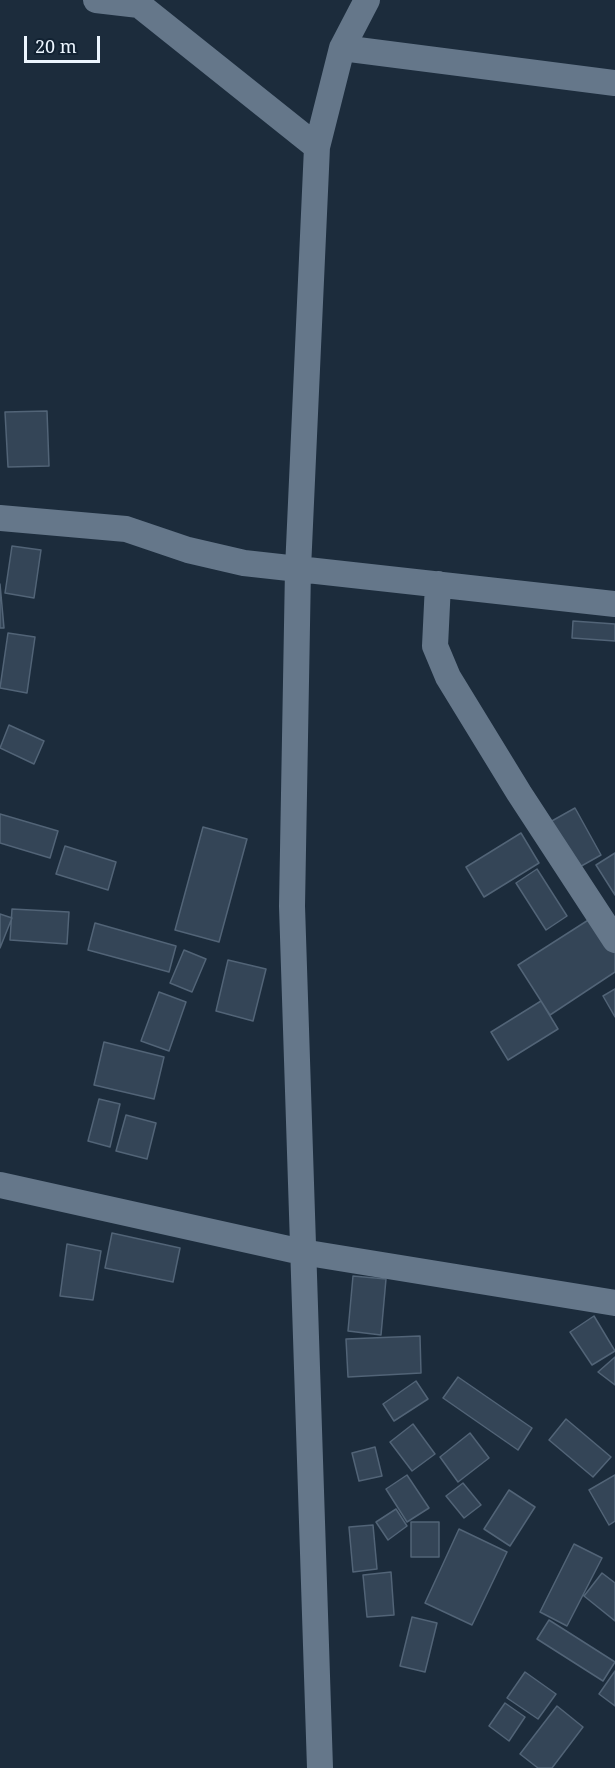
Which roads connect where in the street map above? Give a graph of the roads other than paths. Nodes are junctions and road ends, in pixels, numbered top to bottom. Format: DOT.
graph roads {
  1 [pos="96,0"];
  2 [pos="367,0"];
  3 [pos="136,3"];
  4 [pos="342,48"];
  5 [pos="615,83"];
  6 [pos="317,147"];
  7 [pos="0,518"];
  8 [pos="298,569"];
  9 [pos="438,584"];
  10 [pos="615,604"];
  11 [pos="615,940"];
  12 [pos="0,1185"];
  13 [pos="302,1252"];
  14 [pos="615,1303"];
  15 [pos="320,1768"];
  1 -- 3 [label="street"];
  2 -- 4 [label="street"];
  3 -- 6 [label="street"];
  4 -- 5 [label="street"];
  4 -- 6 [label="street"];
  6 -- 8 [label="street"];
  7 -- 8 [label="street"];
  8 -- 9 [label="street"];
  8 -- 13 [label="street"];
  9 -- 10 [label="street"];
  9 -- 11 [label="street"];
  12 -- 13 [label="street"];
  13 -- 14 [label="street"];
  13 -- 15 [label="street"];
}
